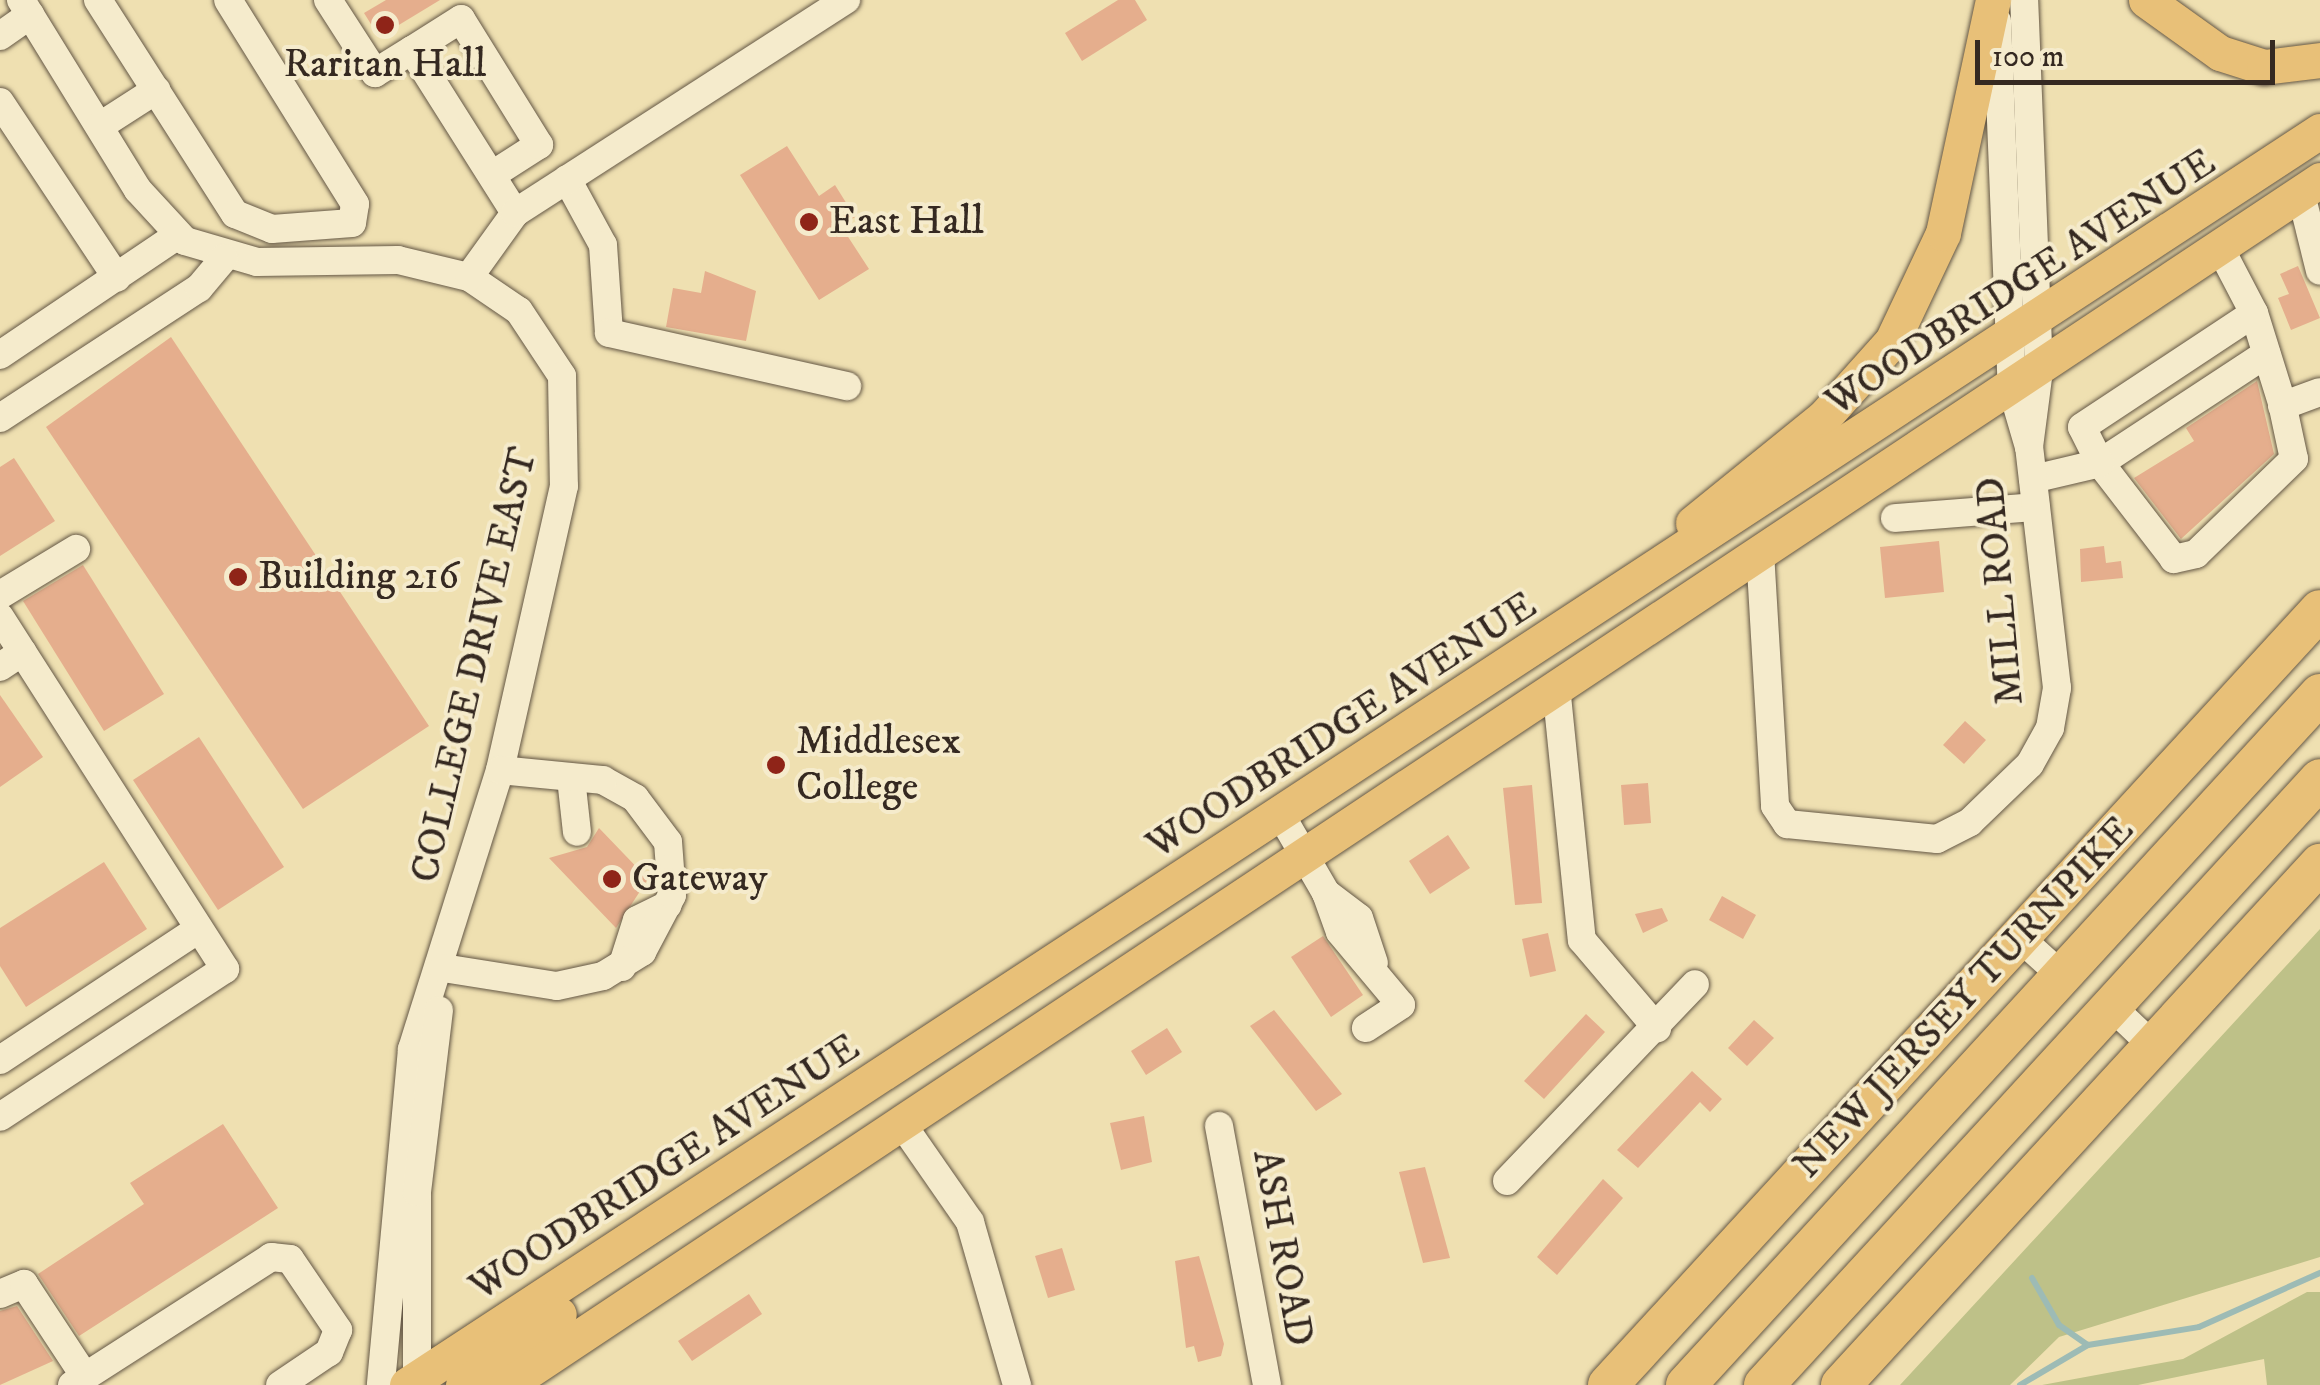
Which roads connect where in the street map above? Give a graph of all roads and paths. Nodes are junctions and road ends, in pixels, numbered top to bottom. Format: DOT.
graph roads {
  1 [pos="98,0"];
  2 [pos="228,0"];
  3 [pos="328,0"];
  4 [pos="846,0"];
  5 [pos="1994,0"];
  6 [pos="2024,0"];
  7 [pos="2146,0"];
  8 [pos="26,8"];
  9 [pos="0,36"];
  10 [pos="412,50"];
  11 [pos="2320,60"];
  12 [pos="156,90"];
  13 [pos="0,102"];
  14 [pos="100,126"];
  15 [pos="2320,131"];
  16 [pos="492,176"];
  17 [pos="568,179"];
  18 [pos="2311,187"];
  19 [pos="515,212"];
  20 [pos="178,235"];
  21 [pos="2222,250"];
  22 [pos="224,258"];
  23 [pos="2320,271"];
  24 [pos="469,277"];
  25 [pos="117,278"];
  26 [pos="2254,313"];
  27 [pos="2022,331"];
  28 [pos="2266,354"];
  29 [pos="0,356"];
  30 [pos="2025,379"];
  31 [pos="847,386"];
  32 [pos="2320,392"];
  33 [pos="2282,406"];
  34 [pos="0,418"];
  35 [pos="2100,462"];
  36 [pos="2034,493"];
  37 [pos="1894,518"];
  38 [pos="76,548"];
  39 [pos="1760,552"];
  40 [pos="0,595"];
  41 [pos="2320,610"];
  42 [pos="0,617"];
  43 [pos="1545,642"];
  44 [pos="11,659"];
  45 [pos="1556,686"];
  46 [pos="2320,694"];
  47 [pos="500,770"];
  48 [pos="571,778"];
  49 [pos="2320,779"];
  50 [pos="1282,817"];
  51 [pos="577,832"];
  52 [pos="1311,858"];
  53 [pos="2320,864"];
  54 [pos="199,929"];
  55 [pos="2019,937"];
  56 [pos="444,968"];
  57 [pos="2062,976"];
  58 [pos="1695,984"];
  59 [pos="2111,1006"];
  60 [pos="1366,1028"];
  61 [pos="1656,1028"];
  62 [pos="2153,1046"];
  63 [pos="0,1060"];
  64 [pos="0,1117"];
  65 [pos="902,1124"];
  66 [pos="1219,1126"];
  67 [pos="1508,1181"];
  68 [pos="707,1194"];
  69 [pos="0,1294"];
  70 [pos="78,1381"];
  71 [pos="413,1383"];
  72 [pos="280,1385"];
  73 [pos="381,1385"];
  74 [pos="464,1385"];
  75 [pos="507,1385"];
  76 [pos="1017,1385"];
  77 [pos="1267,1385"];
  78 [pos="1608,1385"];
  79 [pos="1686,1385"];
  80 [pos="1764,1385"];
  81 [pos="1841,1385"];
  1 -- 12 [label="street"];
  2 -- 12 [label="street"];
  3 -- 10 [label="street"];
  4 -- 17 [label="street"];
  5 -- 27 [label="street, MILL ROAD"];
  5 -- 43 [label="main road"];
  6 -- 27 [label="street, MILL ROAD"];
  7 -- 11 [label="main road"];
  8 -- 9 [label="street"];
  8 -- 14 [label="street, COLLEGE DRIVE EAST"];
  10 -- 16 [label="street"];
  10 -- 16 [label="street"];
  12 -- 14 [label="street"];
  13 -- 25 [label="street"];
  14 -- 20 [label="street, COLLEGE DRIVE EAST"];
  15 -- 27 [label="main road, WOODBRIDGE AVENUE"];
  16 -- 19 [label="street"];
  17 -- 19 [label="street"];
  17 -- 31 [label="street"];
  18 -- 21 [label="main road, WOODBRIDGE AVENUE"];
  18 -- 23 [label="street"];
  19 -- 24 [label="street"];
  20 -- 22 [label="street, COLLEGE DRIVE EAST"];
  20 -- 25 [label="street"];
  21 -- 26 [label="street"];
  21 -- 30 [label="main road, WOODBRIDGE AVENUE"];
  22 -- 24 [label="street, COLLEGE DRIVE EAST"];
  22 -- 34 [label="street"];
  24 -- 47 [label="street, COLLEGE DRIVE EAST"];
  25 -- 29 [label="street"];
  26 -- 28 [label="street"];
  26 -- 35 [label="street"];
  27 -- 30 [label="street, MILL ROAD"];
  27 -- 43 [label="main road, WOODBRIDGE AVENUE"];
  28 -- 33 [label="street"];
  28 -- 35 [label="street"];
  30 -- 36 [label="street, MILL ROAD"];
  30 -- 39 [label="main road, WOODBRIDGE AVENUE"];
  32 -- 33 [label="street"];
  33 -- 35 [label="street"];
  35 -- 36 [label="street"];
  36 -- 37 [label="street"];
  36 -- 39 [label="street, MILL ROAD"];
  38 -- 40 [label="street"];
  39 -- 45 [label="main road, WOODBRIDGE AVENUE"];
  41 -- 55 [label="highway, NEW JERSEY TURNPIKE"];
  42 -- 44 [label="street"];
  43 -- 50 [label="main road, WOODBRIDGE AVENUE"];
  44 -- 54 [label="street"];
  45 -- 52 [label="main road, WOODBRIDGE AVENUE"];
  45 -- 61 [label="street"];
  46 -- 57 [label="highway, NEW JERSEY TURNPIKE"];
  47 -- 48 [label="street"];
  47 -- 56 [label="street, COLLEGE DRIVE EAST"];
  48 -- 51 [label="street"];
  48 -- 56 [label="street"];
  49 -- 59 [label="highway"];
  50 -- 52 [label="street"];
  50 -- 68 [label="main road, WOODBRIDGE AVENUE"];
  52 -- 60 [label="street"];
  52 -- 65 [label="main road, WOODBRIDGE AVENUE"];
  53 -- 62 [label="highway"];
  54 -- 63 [label="street"];
  54 -- 64 [label="street"];
  55 -- 57 [label="street"];
  55 -- 78 [label="highway, NEW JERSEY TURNPIKE"];
  56 -- 71 [label="street"];
  56 -- 73 [label="street, COLLEGE DRIVE EAST"];
  57 -- 79 [label="highway, NEW JERSEY TURNPIKE"];
  58 -- 61 [label="street"];
  59 -- 62 [label="street"];
  59 -- 80 [label="highway"];
  61 -- 67 [label="street"];
  62 -- 81 [label="highway"];
  65 -- 75 [label="main road, WOODBRIDGE AVENUE"];
  65 -- 76 [label="street"];
  66 -- 77 [label="street, ASH ROAD"];
  68 -- 71 [label="main road, WOODBRIDGE AVENUE"];
  68 -- 74 [label="main road"];
  69 -- 70 [label="street"];
  70 -- 72 [label="street"];
}
